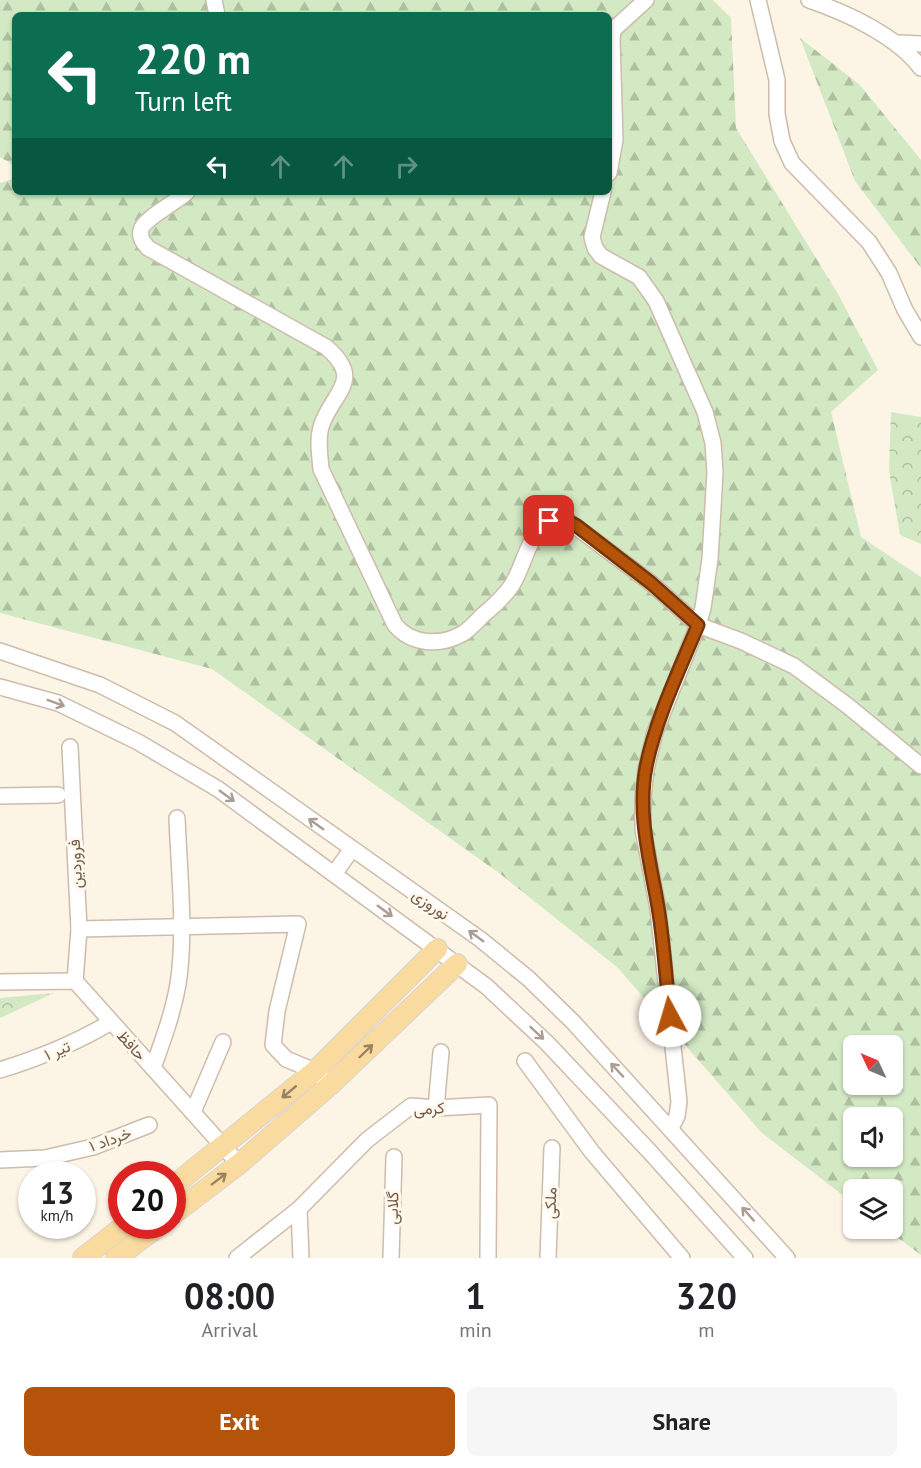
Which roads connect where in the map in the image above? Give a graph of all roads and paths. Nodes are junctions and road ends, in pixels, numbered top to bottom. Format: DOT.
graph roads {
  1 [pos="646,0"];
  2 [pos="758,0"];
  3 [pos="809,0"];
  4 [pos="612,40"];
  5 [pos="612,40"];
  6 [pos="898,43"];
  7 [pos="921,44"];
  8 [pos="921,68"];
  9 [pos="612,156"];
  10 [pos="184,195"];
  11 [pos="602,195"];
  12 [pos="921,337"];
  13 [pos="698,625"];
  14 [pos="0,651"];
  15 [pos="0,687"];
  16 [pos="70,747"];
  17 [pos="921,766"];
  18 [pos="58,795"];
  19 [pos="0,796"];
  20 [pos="177,818"];
  21 [pos="352,849"];
  22 [pos="333,874"];
  23 [pos="181,925"];
  24 [pos="79,929"];
  25 [pos="436,949"];
  26 [pos="457,964"];
  27 [pos="75,981"];
  28 [pos="0,982"];
  29 [pos="111,1022"];
  30 [pos="223,1042"];
  31 [pos="441,1052"];
  32 [pos="525,1061"];
  33 [pos="153,1068"];
  34 [pos="0,1070"];
  35 [pos="315,1071"];
  36 [pos="329,1086"];
  37 [pos="436,1108"];
  38 [pos="193,1112"];
  39 [pos="149,1125"];
  40 [pos="671,1128"];
  41 [pos="224,1147"];
  42 [pos="552,1148"];
  43 [pos="394,1157"];
  44 [pos="0,1160"];
  45 [pos="239,1164"];
  46 [pos="186,1176"];
  47 [pos="186,1204"];
  48 [pos="299,1209"];
  49 [pos="108,1238"];
  50 [pos="142,1239"];
  51 [pos="82,1258"];
  52 [pos="116,1258"];
  53 [pos="237,1258"];
  54 [pos="301,1258"];
  55 [pos="391,1258"];
  56 [pos="488,1258"];
  57 [pos="548,1258"];
  58 [pos="682,1258"];
  59 [pos="745,1258"];
  60 [pos="787,1258"];
  1 -- 5 [label="street"];
  2 -- 12 [label="street"];
  3 -- 6 [label="street"];
  4 -- 9 [label="street"];
  6 -- 7 [label="street"];
  6 -- 8 [label="street"];
  10 -- 13 [label="street"];
  11 -- 13 [label="street"];
  13 -- 17 [label="street"];
  13 -- 40 [label="street"];
  21 -- 14 [label="street, نوروزی, one-way"];
  15 -- 22 [label="street, نوروزی, one-way"];
  16 -- 24 [label="street, فروردین"];
  18 -- 19 [label="street"];
  20 -- 23 [label="street"];
  21 -- 22 [label="street"];
  40 -- 21 [label="street, نوروزی, one-way"];
  22 -- 25 [label="street, نوروزی, one-way"];
  23 -- 24 [label="street"];
  23 -- 33 [label="street"];
  23 -- 35 [label="street"];
  24 -- 27 [label="street, فروردین"];
  25 -- 26 [label="street, نوروزی"];
  25 -- 35 [label="main road"];
  36 -- 26 [label="main road, one-way"];
  26 -- 59 [label="street, نوروزی, one-way"];
  27 -- 28 [label="street"];
  27 -- 29 [label="street, حافظ"];
  29 -- 33 [label="street, حافظ"];
  29 -- 34 [label="street, تیر ۱"];
  30 -- 38 [label="street"];
  31 -- 37 [label="street"];
  32 -- 58 [label="street"];
  33 -- 38 [label="street, حافظ"];
  35 -- 36 [label="street"];
  35 -- 41 [label="main road, one-way"];
  36 -- 45 [label="main road"];
  37 -- 48 [label="street, کرمی"];
  37 -- 56 [label="street, کرمی"];
  38 -- 41 [label="street, حافظ"];
  39 -- 44 [label="street, خرداد ۱"];
  60 -- 40 [label="street, نوروزی, one-way"];
  41 -- 45 [label="street, حافظ"];
  41 -- 46 [label="main road"];
  42 -- 57 [label="street, ملکی"];
  43 -- 55 [label="street, گلابی"];
  47 -- 45 [label="main road, one-way"];
  48 -- 53 [label="street, کرمی"];
  48 -- 54 [label="street"];
  49 -- 51 [label="main road"];
  50 -- 52 [label="main road"];
}
